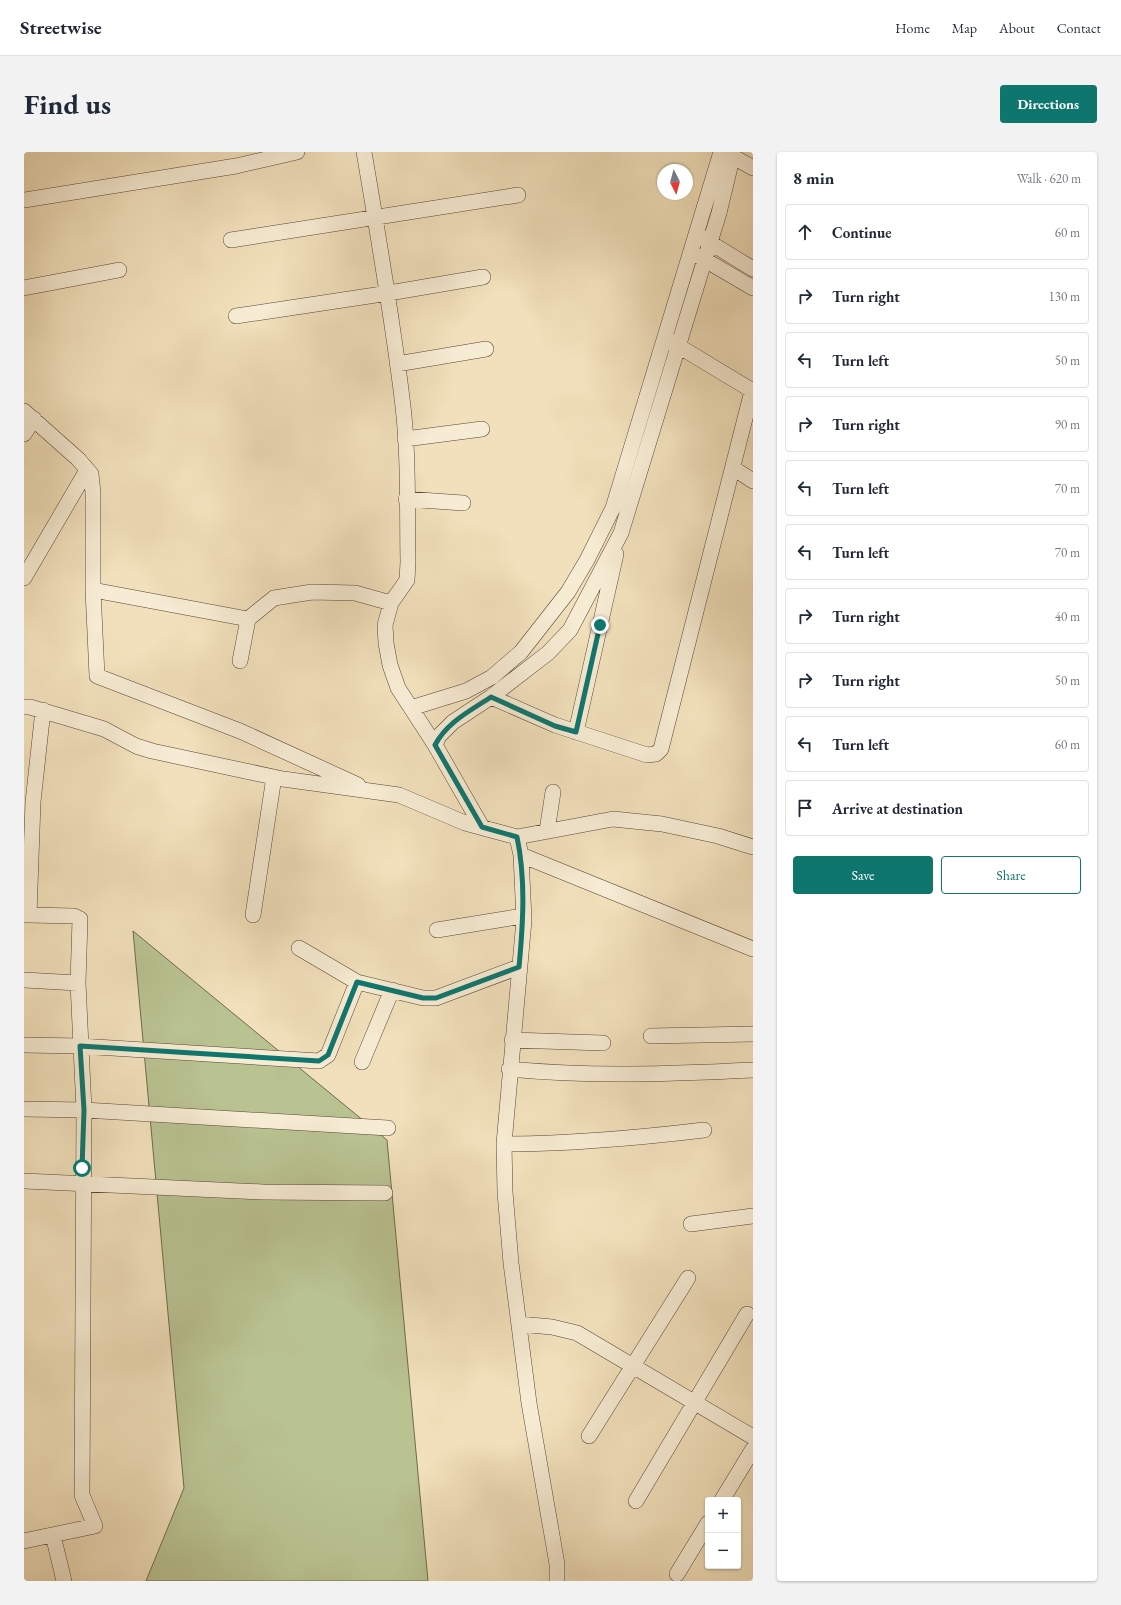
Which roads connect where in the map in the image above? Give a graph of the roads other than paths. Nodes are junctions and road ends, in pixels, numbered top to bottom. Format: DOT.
graph roads {
  1 [pos="297,152"];
  2 [pos="364,152"];
  3 [pos="728,153"];
  4 [pos="235,159"];
  5 [pos="753,168"];
  6 [pos="518,195"];
  7 [pos="24,200"];
  8 [pos="375,218"];
  9 [pos="703,238"];
  10 [pos="230,240"];
  11 [pos="698,255"];
  12 [pos="753,269"];
  13 [pos="119,270"];
  14 [pos="483,277"];
  15 [pos="24,288"];
  16 [pos="753,288"];
  17 [pos="389,293"];
  18 [pos="236,316"];
  19 [pos="665,339"];
  20 [pos="679,346"];
  21 [pos="486,349"];
  22 [pos="396,364"];
  23 [pos="753,391"];
  24 [pos="29,415"];
  25 [pos="482,429"];
  26 [pos="24,434"];
  27 [pos="405,439"];
  28 [pos="733,468"];
  29 [pos="87,470"];
  30 [pos="753,481"];
  31 [pos="406,499"];
  32 [pos="463,503"];
  33 [pos="621,533"];
  34 [pos="24,578"];
  35 [pos="93,590"];
  36 [pos="391,603"];
  37 [pos="248,619"];
  38 [pos="240,661"];
  39 [pos="491,697"];
  40 [pos="24,707"];
  41 [pos="410,708"];
  42 [pos="43,710"];
  43 [pos="576,732"];
  44 [pos="435,745"];
  45 [pos="274,777"];
  46 [pos="372,792"];
  47 [pos="553,792"];
  48 [pos="482,827"];
  49 [pos="547,831"];
  50 [pos="517,837"];
  51 [pos="753,847"];
  52 [pos="521,855"];
  53 [pos="26,915"];
  54 [pos="254,915"];
  55 [pos="524,916"];
  56 [pos="437,930"];
  57 [pos="299,948"];
  58 [pos="753,949"];
  59 [pos="519,967"];
  60 [pos="24,980"];
  61 [pos="357,982"];
  62 [pos="78,983"];
  63 [pos="392,990"];
  64 [pos="753,1034"];
  65 [pos="651,1036"];
  66 [pos="512,1040"];
  67 [pos="604,1043"];
  68 [pos="24,1045"];
  69 [pos="80,1046"];
  70 [pos="362,1062"];
  71 [pos="509,1069"];
  72 [pos="753,1070"];
  73 [pos="24,1109"];
  74 [pos="84,1110"];
  75 [pos="388,1128"];
  76 [pos="704,1130"];
  77 [pos="504,1144"];
  78 [pos="24,1181"];
  79 [pos="82,1182"];
  80 [pos="385,1193"];
  81 [pos="753,1216"];
  82 [pos="691,1224"];
  83 [pos="688,1278"];
  84 [pos="746,1314"];
  85 [pos="519,1324"];
  86 [pos="633,1366"];
  87 [pos="695,1403"];
  88 [pos="589,1436"];
  89 [pos="753,1437"];
  90 [pos="753,1449"];
  91 [pos="724,1497"];
  92 [pos="636,1501"];
  93 [pos="705,1527"];
  94 [pos="52,1535"];
  95 [pos="24,1541"];
  96 [pos="677,1574"];
  97 [pos="64,1581"];
  98 [pos="557,1581"];
  1 -- 4 [label="street"];
  2 -- 8 [label="street"];
  3 -- 5 [label="street"];
  3 -- 9 [label="street"];
  4 -- 7 [label="street"];
  6 -- 8 [label="street"];
  8 -- 10 [label="street"];
  8 -- 17 [label="street"];
  9 -- 11 [label="street"];
  9 -- 12 [label="street"];
  11 -- 16 [label="street"];
  11 -- 19 [label="street"];
  11 -- 20 [label="street"];
  13 -- 15 [label="street"];
  14 -- 17 [label="street"];
  17 -- 18 [label="street"];
  17 -- 22 [label="street"];
  19 -- 20 [label="street"];
  19 -- 41 [label="street"];
  20 -- 23 [label="street"];
  20 -- 33 [label="street"];
  21 -- 22 [label="street"];
  22 -- 27 [label="street"];
  23 -- 28 [label="street"];
  24 -- 26 [label="street"];
  24 -- 29 [label="street"];
  25 -- 27 [label="street"];
  27 -- 31 [label="street"];
  28 -- 30 [label="street"];
  28 -- 43 [label="street"];
  29 -- 34 [label="street"];
  29 -- 35 [label="street"];
  31 -- 32 [label="street"];
  31 -- 36 [label="street"];
  33 -- 39 [label="street"];
  33 -- 43 [label="street"];
  35 -- 37 [label="street"];
  35 -- 46 [label="street"];
  36 -- 37 [label="street"];
  36 -- 41 [label="street"];
  37 -- 38 [label="street"];
  39 -- 43 [label="street"];
  39 -- 44 [label="street"];
  40 -- 42 [label="street"];
  41 -- 44 [label="street"];
  42 -- 45 [label="street"];
  42 -- 53 [label="street"];
  44 -- 48 [label="street"];
  45 -- 46 [label="street"];
  45 -- 54 [label="street"];
  46 -- 48 [label="street"];
  47 -- 49 [label="street"];
  48 -- 50 [label="street"];
  49 -- 50 [label="street"];
  49 -- 51 [label="street"];
  50 -- 52 [label="street"];
  52 -- 55 [label="street"];
  52 -- 58 [label="street"];
  53 -- 62 [label="street"];
  55 -- 56 [label="street"];
  55 -- 59 [label="street"];
  57 -- 61 [label="street"];
  59 -- 63 [label="street"];
  59 -- 66 [label="street"];
  60 -- 62 [label="street"];
  61 -- 63 [label="street"];
  61 -- 69 [label="street"];
  62 -- 69 [label="street"];
  63 -- 70 [label="street"];
  64 -- 65 [label="street"];
  66 -- 67 [label="street"];
  66 -- 71 [label="street"];
  68 -- 69 [label="street"];
  69 -- 74 [label="street"];
  71 -- 72 [label="street"];
  71 -- 77 [label="street"];
  73 -- 74 [label="street"];
  74 -- 75 [label="street"];
  74 -- 79 [label="street"];
  76 -- 77 [label="street"];
  77 -- 85 [label="street"];
  78 -- 79 [label="street"];
  79 -- 80 [label="street"];
  79 -- 94 [label="street"];
  81 -- 82 [label="street"];
  83 -- 86 [label="street"];
  84 -- 87 [label="street"];
  85 -- 86 [label="street"];
  85 -- 98 [label="street"];
  86 -- 87 [label="street"];
  86 -- 88 [label="street"];
  87 -- 89 [label="street"];
  87 -- 92 [label="street"];
  90 -- 91 [label="street"];
  93 -- 96 [label="street"];
  94 -- 95 [label="street"];
  94 -- 97 [label="street"];
}
